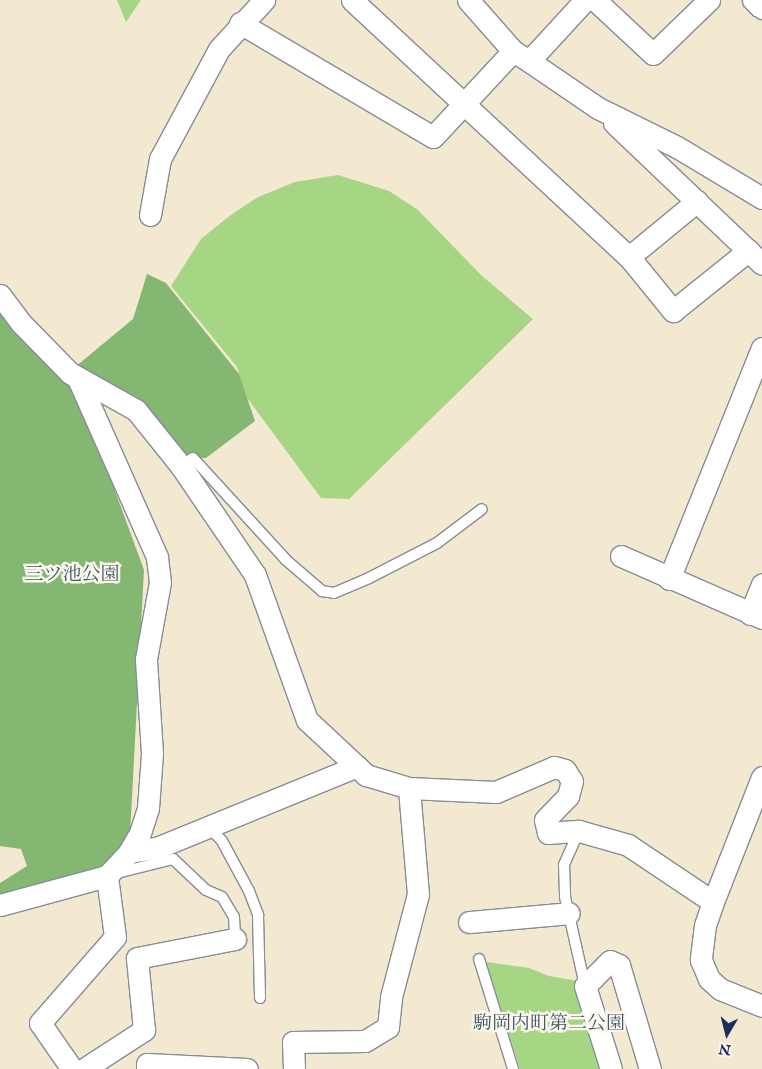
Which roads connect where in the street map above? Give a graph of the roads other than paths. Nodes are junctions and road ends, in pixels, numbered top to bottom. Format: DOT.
graph roads {
  1 [pos="264,0"];
  2 [pos="352,0"];
  3 [pos="468,0"];
  4 [pos="585,0"];
  5 [pos="595,0"];
  6 [pos="709,0"];
  7 [pos="753,0"];
  8 [pos="762,8"];
  9 [pos="240,23"];
  10 [pos="521,56"];
  11 [pos="466,104"];
  12 [pos="598,108"];
  13 [pos="762,198"];
  14 [pos="698,201"];
  15 [pos="150,215"];
  16 [pos="629,257"];
  17 [pos="755,257"];
  18 [pos="0,295"];
  19 [pos="762,348"];
  20 [pos="78,379"];
  21 [pos="181,466"];
  22 [pos="482,509"];
  23 [pos="621,556"];
  24 [pos="669,580"];
  25 [pos="762,584"];
  26 [pos="756,616"];
  27 [pos="357,766"];
  28 [pos="762,777"];
  29 [pos="409,788"];
  30 [pos="209,827"];
  31 [pos="579,831"];
  32 [pos="129,852"];
  33 [pos="107,876"];
  34 [pos="713,902"];
  35 [pos="0,905"];
  36 [pos="569,913"];
  37 [pos="469,922"];
  38 [pos="236,939"];
  39 [pos="479,959"];
  40 [pos="585,986"];
  41 [pos="260,998"];
  42 [pos="762,1006"];
  43 [pos="72,1069"];
  44 [pos="84,1069"];
  45 [pos="148,1069"];
  46 [pos="248,1069"];
  47 [pos="294,1069"];
  48 [pos="513,1069"];
  49 [pos="611,1069"];
  50 [pos="650,1069"];
  1 -- 9 [label="street"];
  2 -- 11 [label="street"];
  3 -- 10 [label="street"];
  4 -- 10 [label="street"];
  5 -- 6 [label="street"];
  7 -- 8 [label="street"];
  9 -- 11 [label="street"];
  9 -- 15 [label="street"];
  10 -- 11 [label="street"];
  10 -- 12 [label="street"];
  11 -- 16 [label="street"];
  12 -- 13 [label="street"];
  12 -- 14 [label="street"];
  14 -- 16 [label="street"];
  14 -- 17 [label="street"];
  16 -- 17 [label="street"];
  18 -- 20 [label="street"];
  19 -- 24 [label="street"];
  20 -- 21 [label="street"];
  20 -- 32 [label="street"];
  21 -- 22 [label="lane"];
  21 -- 27 [label="street"];
  23 -- 24 [label="street"];
  24 -- 26 [label="street"];
  25 -- 26 [label="street"];
  27 -- 29 [label="street"];
  27 -- 30 [label="street"];
  28 -- 34 [label="street"];
  29 -- 31 [label="street"];
  29 -- 47 [label="street"];
  30 -- 32 [label="street"];
  30 -- 41 [label="lane"];
  31 -- 34 [label="street"];
  31 -- 36 [label="lane"];
  32 -- 33 [label="street"];
  33 -- 35 [label="street"];
  33 -- 38 [label="lane"];
  33 -- 43 [label="street"];
  34 -- 42 [label="street"];
  36 -- 37 [label="street"];
  36 -- 40 [label="lane"];
  38 -- 44 [label="street"];
  39 -- 48 [label="lane"];
  40 -- 49 [label="street"];
  40 -- 50 [label="street"];
  45 -- 46 [label="street"];
}
